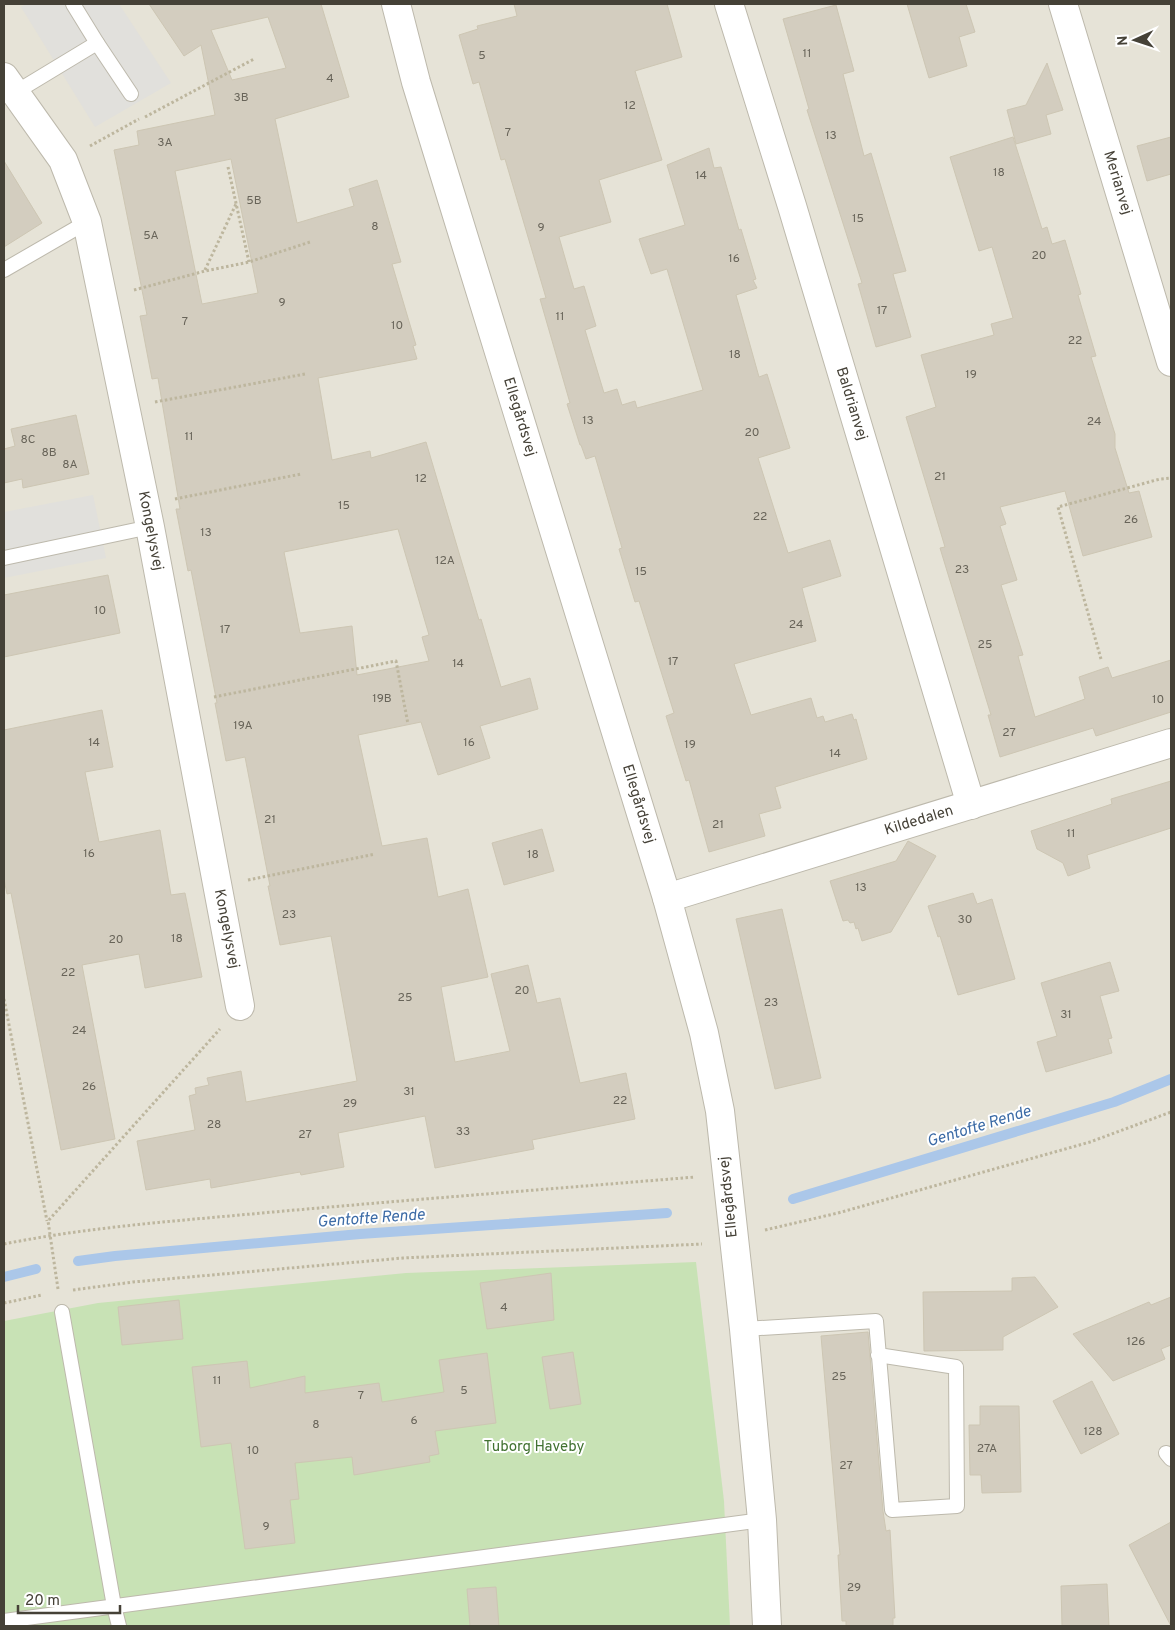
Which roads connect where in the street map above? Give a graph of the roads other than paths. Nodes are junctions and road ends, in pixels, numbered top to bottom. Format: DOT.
graph roads {
  1 [pos="73,4"];
  2 [pos="396,4"];
  3 [pos="729,4"];
  4 [pos="1064,4"];
  5 [pos="97,43"];
  6 [pos="10,85"];
  7 [pos="131,94"];
  8 [pos="86,222"];
  9 [pos="4,270"];
  10 [pos="1171,362"];
  11 [pos="147,516"];
  12 [pos="4,558"];
  13 [pos="1171,744"];
  14 [pos="971,805"];
  15 [pos="667,898"];
  16 [pos="240,1006"];
  17 [pos="62,1312"];
  18 [pos="744,1329"];
  19 [pos="878,1355"];
  20 [pos="762,1520"];
  21 [pos="114,1606"];
  22 [pos="4,1621"];
  23 [pos="119,1626"];
  24 [pos="768,1626"];
  1 -- 5 [label="lane"];
  2 -- 15 [label="street, Ellegårdsvej"];
  3 -- 14 [label="street, Baldrianvej"];
  4 -- 10 [label="street, Merianvej"];
  5 -- 6 [label="lane"];
  5 -- 7 [label="lane"];
  6 -- 8 [label="street, Kongelysvej"];
  8 -- 9 [label="lane"];
  8 -- 11 [label="street, Kongelysvej"];
  11 -- 12 [label="lane"];
  11 -- 16 [label="street, Kongelysvej"];
  13 -- 14 [label="street, Kildedalen"];
  14 -- 15 [label="street, Kildedalen"];
  15 -- 18 [label="street, Ellegårdsvej"];
  17 -- 21 [label="lane"];
  18 -- 19 [label="lane"];
  18 -- 20 [label="street, Ellegårdsvej"];
  19 -- 19 [label="lane"];
  20 -- 21 [label="lane"];
  20 -- 24 [label="street, Ellegårdsvej"];
  21 -- 22 [label="lane"];
  21 -- 23 [label="lane"];
}
